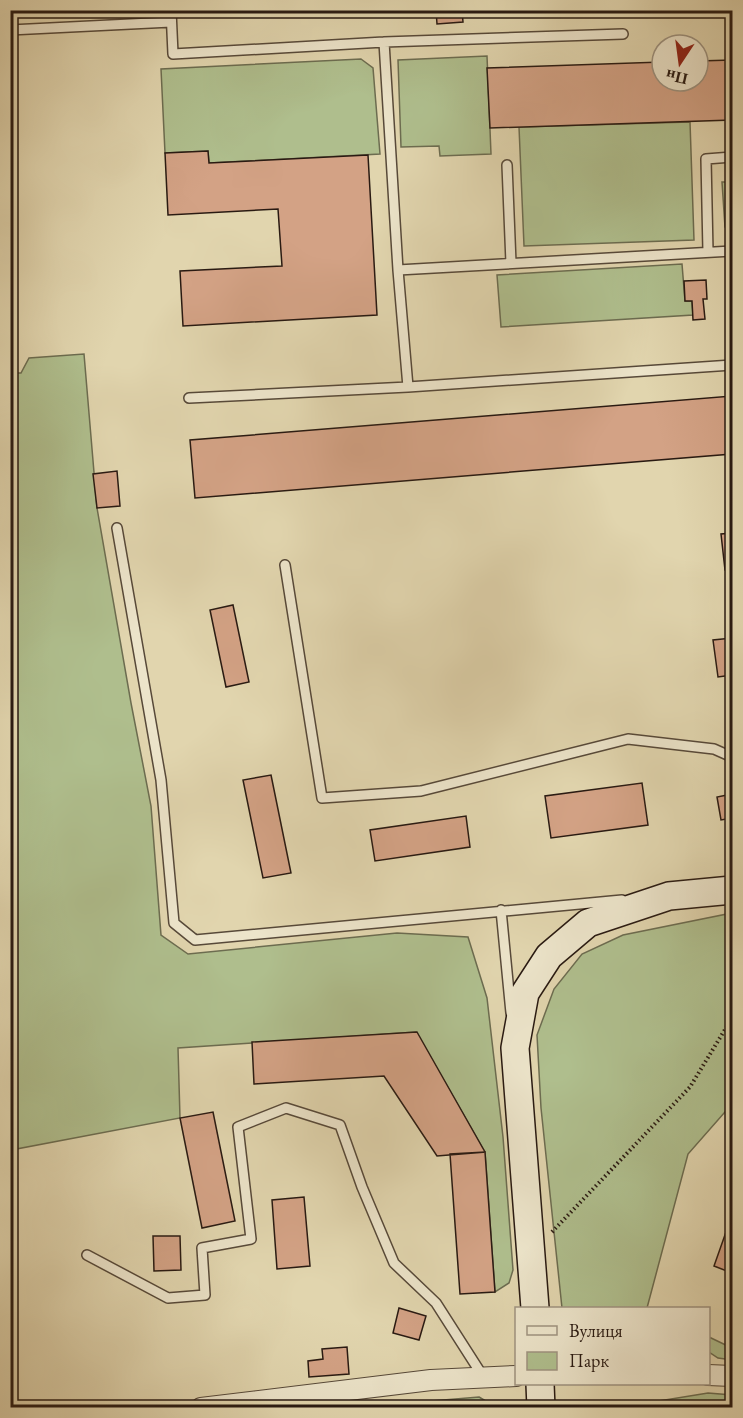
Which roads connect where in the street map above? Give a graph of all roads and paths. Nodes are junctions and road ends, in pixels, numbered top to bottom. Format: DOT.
graph roads {
  1 [pos="171,10"];
  2 [pos="171,22"];
  3 [pos="10,30"];
  4 [pos="623,34"];
  5 [pos="384,42"];
  6 [pos="732,157"];
  7 [pos="507,165"];
  8 [pos="732,251"];
  9 [pos="708,252"];
  10 [pos="511,263"];
  11 [pos="398,270"];
  12 [pos="732,365"];
  13 [pos="408,387"];
  14 [pos="189,398"];
  15 [pos="117,528"];
  16 [pos="285,565"];
  17 [pos="732,758"];
  18 [pos="732,890"];
  19 [pos="669,896"];
  20 [pos="501,910"];
  21 [pos="732,1017"];
  22 [pos="515,1048"];
  23 [pos="531,1255"];
  24 [pos="87,1256"];
  25 [pos="535,1307"];
  26 [pos="710,1375"];
  27 [pos="515,1376"];
  28 [pos="732,1376"];
  29 [pos="483,1378"];
  30 [pos="540,1385"];
  31 [pos="201,1407"];
  32 [pos="541,1407"];
  1 -- 2 [label="lane"];
  2 -- 3 [label="lane"];
  2 -- 5 [label="lane"];
  4 -- 5 [label="lane"];
  5 -- 11 [label="lane"];
  6 -- 9 [label="lane"];
  7 -- 10 [label="lane"];
  8 -- 9 [label="lane"];
  9 -- 10 [label="lane"];
  10 -- 11 [label="lane"];
  11 -- 13 [label="lane"];
  12 -- 13 [label="lane"];
  13 -- 14 [label="lane"];
  15 -- 20 [label="lane"];
  16 -- 17 [label="lane"];
  18 -- 19 [label="street"];
  19 -- 20 [label="lane"];
  19 -- 22 [label="street"];
  20 -- 22 [label="lane"];
  21 -- 23 [label="path"];
  22 -- 23 [label="street"];
  23 -- 25 [label="street"];
  24 -- 29 [label="lane"];
  26 -- 28 [label="street"];
  27 -- 29 [label="street"];
  29 -- 31 [label="street"];
  30 -- 32 [label="street"];
}
